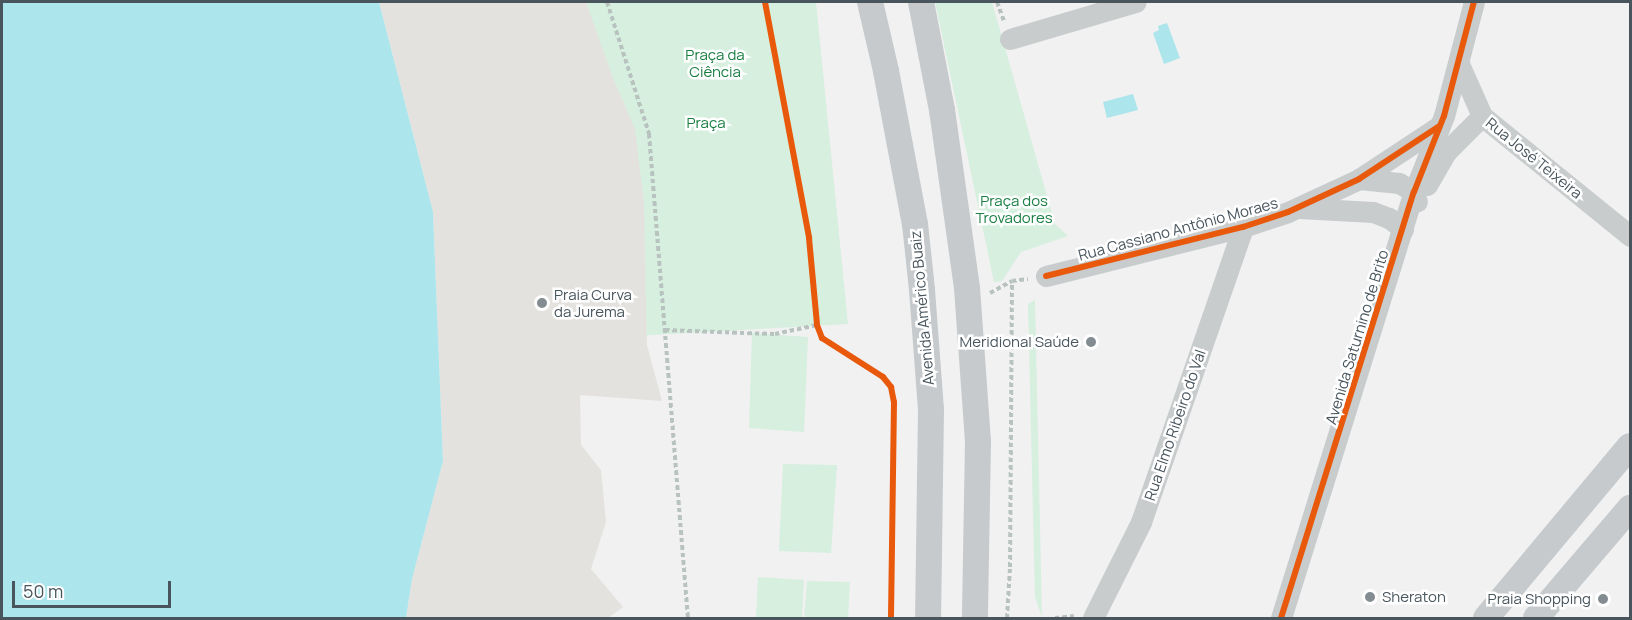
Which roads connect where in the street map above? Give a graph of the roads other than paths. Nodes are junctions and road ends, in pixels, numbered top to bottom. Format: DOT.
graph roads {
  1 [pos="870,2"];
  2 [pos="921,2"];
  3 [pos="1136,2"];
  4 [pos="1474,2"];
  5 [pos="1010,39"];
  6 [pos="1459,64"];
  7 [pos="1482,116"];
  8 [pos="1438,127"];
  9 [pos="1359,179"];
  10 [pos="1416,197"];
  11 [pos="1295,208"];
  12 [pos="1243,227"];
  13 [pos="1403,229"];
  14 [pos="1630,236"];
  15 [pos="1046,276"];
  16 [pos="1630,446"];
  17 [pos="1630,508"];
  18 [pos="928,618"];
  19 [pos="975,618"];
  20 [pos="1093,618"];
  21 [pos="1281,618"];
  22 [pos="1486,618"];
  23 [pos="1536,618"];
  1 -- 18 [label="main road, Avenida Américo Buaiz"];
  2 -- 19 [label="main road"];
  3 -- 5 [label="street"];
  4 -- 6 [label="street, Avenida Saturnino de Brito"];
  6 -- 7 [label="street, Rua José Teixeira"];
  6 -- 8 [label="street, Avenida Saturnino de Brito"];
  7 -- 10 [label="street, Avenida Saturnino de Brito"];
  7 -- 14 [label="street, Rua José Teixeira"];
  8 -- 9 [label="street, Rua Cassiano Antônio Moraes"];
  8 -- 10 [label="street, Avenida Saturnino de Brito"];
  9 -- 10 [label="street"];
  9 -- 11 [label="street, Rua Cassiano Antônio Moraes"];
  10 -- 13 [label="street, Avenida Saturnino de Brito"];
  11 -- 12 [label="street, Rua Cassiano Antônio Moraes"];
  11 -- 13 [label="street, Rua Cassiano Antônio Moraes"];
  12 -- 15 [label="street, Rua Cassiano Antônio Moraes"];
  12 -- 20 [label="street, Rua Elmo Ribeiro do Val"];
  13 -- 21 [label="street, Avenida Saturnino de Brito"];
  16 -- 22 [label="main road"];
  17 -- 23 [label="main road"];
}
